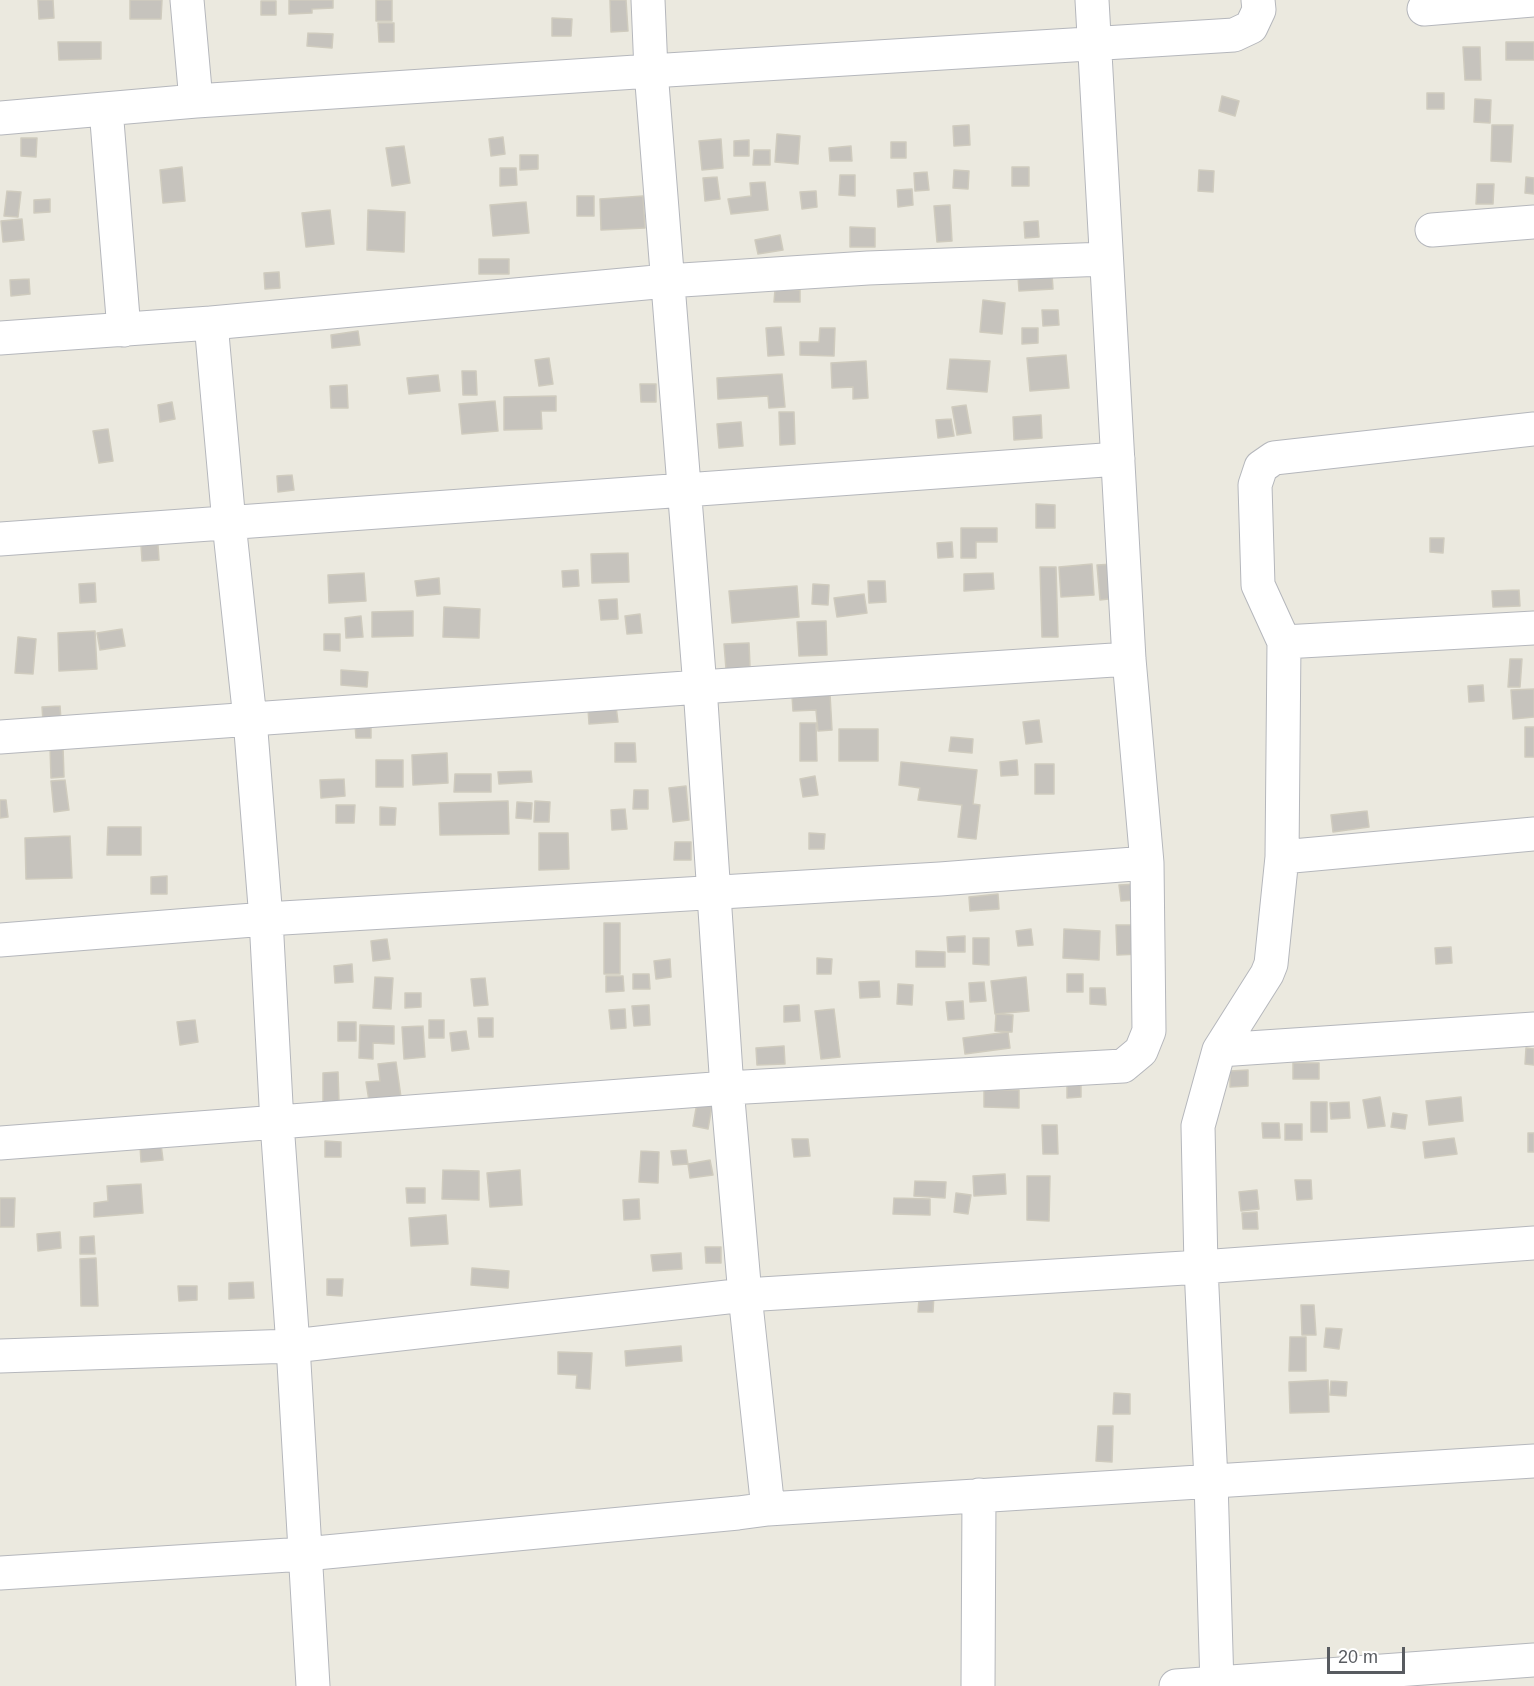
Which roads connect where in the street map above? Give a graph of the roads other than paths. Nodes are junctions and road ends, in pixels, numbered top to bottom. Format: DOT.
graph roads {
  1 [pos="187,0"];
  2 [pos="648,0"];
  3 [pos="1092,0"];
  4 [pos="1258,0"];
  5 [pos="1534,0"];
  6 [pos="1424,9"];
  7 [pos="1094,45"];
  8 [pos="651,71"];
  9 [pos="196,101"];
  10 [pos="106,109"];
  11 [pos="0,118"];
  12 [pos="1534,222"];
  13 [pos="1432,230"];
  14 [pos="1106,259"];
  15 [pos="668,281"];
  16 [pos="211,323"];
  17 [pos="124,330"];
  18 [pos="0,338"];
  19 [pos="1534,429"];
  20 [pos="1118,459"];
  21 [pos="684,490"];
  22 [pos="229,523"];
  23 [pos="0,539"];
  24 [pos="1534,628"];
  25 [pos="1284,642"];
  26 [pos="1129,659"];
  27 [pos="700,687"];
  28 [pos="250,719"];
  29 [pos="0,737"];
  30 [pos="1534,834"];
  31 [pos="1282,856"];
  32 [pos="1147,863"];
  33 [pos="715,891"];
  34 [pos="266,919"];
  35 [pos="0,940"];
  36 [pos="1534,1029"];
  37 [pos="1219,1050"];
  38 [pos="727,1088"];
  39 [pos="277,1123"];
  40 [pos="0,1143"];
  41 [pos="1534,1243"];
  42 [pos="1201,1267"];
  43 [pos="745,1295"];
  44 [pos="293,1346"];
  45 [pos="0,1356"];
  46 [pos="1534,1461"];
  47 [pos="1211,1480"];
  48 [pos="980,1495"];
  49 [pos="768,1509"];
  50 [pos="305,1554"];
  51 [pos="0,1573"];
  52 [pos="1534,1660"];
  53 [pos="1217,1684"];
  54 [pos="313,1686"];
  55 [pos="978,1686"];
  56 [pos="1176,1686"];
  1 -- 9 [label="street"];
  2 -- 8 [label="street"];
  3 -- 7 [label="street"];
  4 -- 7 [label="street"];
  5 -- 6 [label="street"];
  7 -- 8 [label="street"];
  7 -- 14 [label="street"];
  8 -- 9 [label="street"];
  8 -- 15 [label="street"];
  9 -- 10 [label="street"];
  10 -- 11 [label="street"];
  10 -- 17 [label="street"];
  12 -- 13 [label="street"];
  14 -- 15 [label="street"];
  14 -- 20 [label="street"];
  15 -- 16 [label="street"];
  15 -- 21 [label="street"];
  16 -- 17 [label="street"];
  16 -- 22 [label="street"];
  17 -- 18 [label="street"];
  19 -- 25 [label="street"];
  20 -- 21 [label="street"];
  20 -- 26 [label="street"];
  21 -- 22 [label="street"];
  21 -- 27 [label="street"];
  22 -- 23 [label="street"];
  22 -- 28 [label="street"];
  24 -- 25 [label="street"];
  25 -- 31 [label="street"];
  26 -- 27 [label="street"];
  26 -- 32 [label="street"];
  27 -- 28 [label="street"];
  27 -- 33 [label="street"];
  28 -- 29 [label="street"];
  28 -- 34 [label="street"];
  30 -- 31 [label="street"];
  31 -- 37 [label="street"];
  32 -- 33 [label="street"];
  32 -- 38 [label="street"];
  33 -- 34 [label="street"];
  33 -- 38 [label="street"];
  34 -- 35 [label="street"];
  34 -- 39 [label="street"];
  36 -- 37 [label="street"];
  37 -- 42 [label="street"];
  38 -- 39 [label="street"];
  38 -- 43 [label="street"];
  39 -- 40 [label="street"];
  39 -- 44 [label="street"];
  41 -- 42 [label="street"];
  42 -- 43 [label="street"];
  42 -- 47 [label="street"];
  43 -- 44 [label="street"];
  43 -- 49 [label="street"];
  44 -- 45 [label="street"];
  44 -- 50 [label="street"];
  46 -- 47 [label="street"];
  47 -- 48 [label="street"];
  47 -- 53 [label="street"];
  48 -- 49 [label="street"];
  48 -- 55 [label="street"];
  49 -- 50 [label="street"];
  50 -- 51 [label="street"];
  50 -- 54 [label="street"];
  52 -- 53 [label="street"];
  53 -- 56 [label="street"];
}
